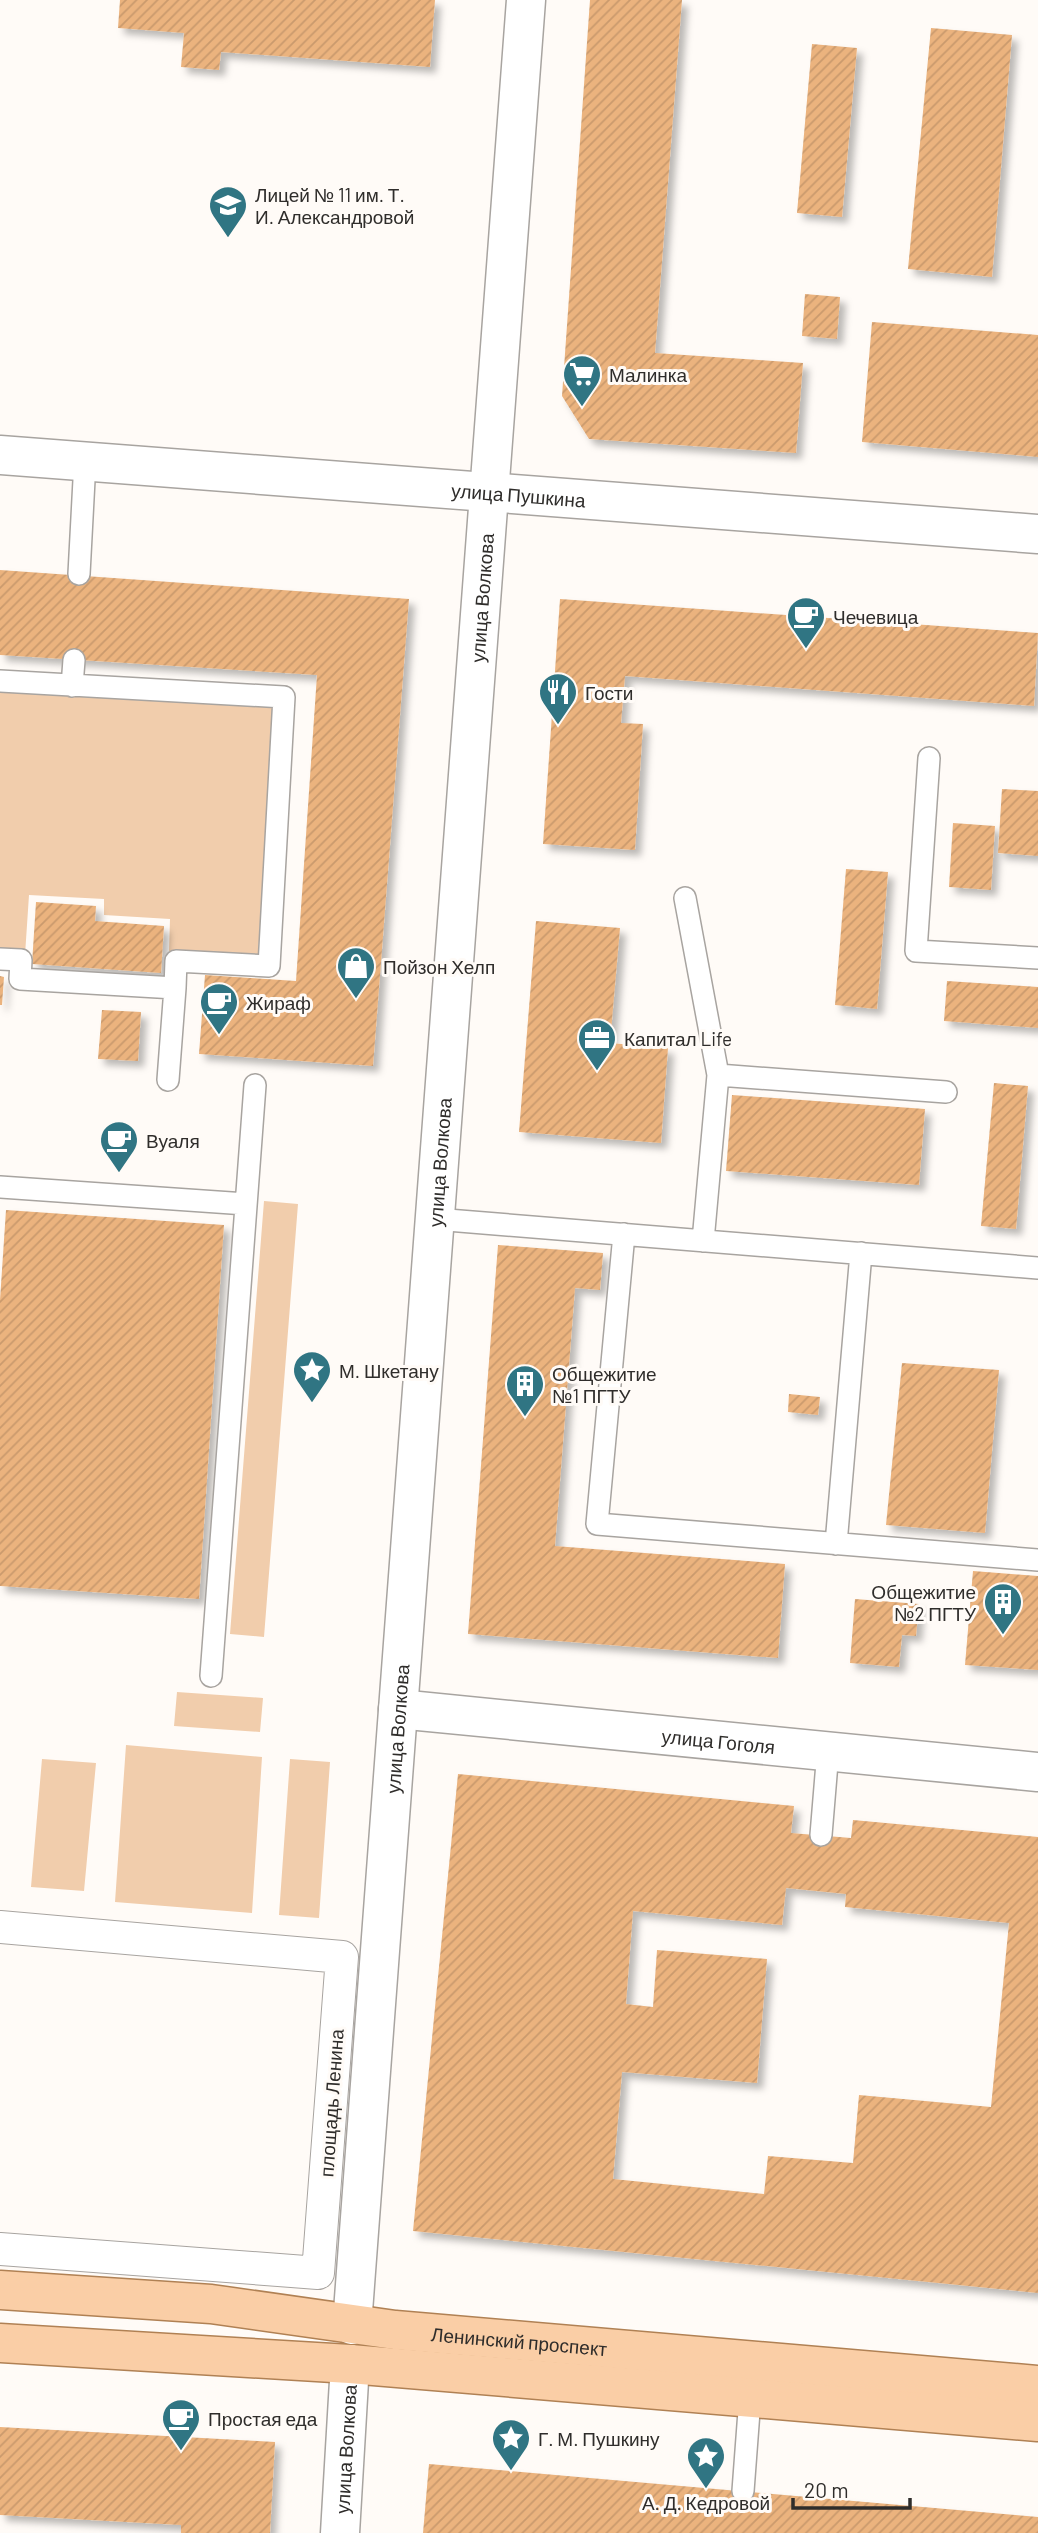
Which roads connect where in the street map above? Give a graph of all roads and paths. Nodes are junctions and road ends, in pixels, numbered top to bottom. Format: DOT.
graph roads {
  1 [pos="526,0"];
  2 [pos="0,454"];
  3 [pos="85,461"];
  4 [pos="489,492"];
  5 [pos="1038,534"];
  6 [pos="79,574"];
  7 [pos="74,660"];
  8 [pos="0,681"];
  9 [pos="72,686"];
  10 [pos="929,758"];
  11 [pos="685,898"];
  12 [pos="1038,958"];
  13 [pos="0,959"];
  14 [pos="175,988"];
  15 [pos="718,1075"];
  16 [pos="168,1080"];
  17 [pos="254,1085"];
  18 [pos="946,1092"];
  19 [pos="0,1186"];
  20 [pos="246,1204"];
  21 [pos="435,1219"];
  22 [pos="624,1234"];
  23 [pos="703,1241"];
  24 [pos="861,1254"];
  25 [pos="1038,1268"];
  26 [pos="836,1544"];
  27 [pos="1038,1560"];
  28 [pos="211,1676"];
  29 [pos="398,1709"];
  30 [pos="828,1751"];
  31 [pos="1038,1772"];
  32 [pos="821,1835"];
  33 [pos="0,1927"];
  34 [pos="0,2249"];
  35 [pos="0,2290"];
  36 [pos="352,2325"];
  37 [pos="0,2343"];
  38 [pos="350,2364"];
  39 [pos="1038,2385"];
  40 [pos="750,2398"];
  41 [pos="1038,2423"];
  42 [pos="743,2491"];
  43 [pos="340,2533"];
  1 -- 4 [label="street, улица Волкова"];
  2 -- 3 [label="street, улица Пушкина"];
  3 -- 4 [label="street, улица Пушкина"];
  3 -- 6 [label="lane"];
  4 -- 5 [label="street, улица Пушкина"];
  4 -- 21 [label="street, улица Волкова"];
  7 -- 9 [label="lane"];
  8 -- 9 [label="lane"];
  9 -- 14 [label="lane"];
  10 -- 12 [label="lane"];
  11 -- 15 [label="lane"];
  13 -- 14 [label="lane"];
  14 -- 16 [label="lane"];
  15 -- 18 [label="lane"];
  15 -- 23 [label="lane"];
  17 -- 20 [label="lane"];
  19 -- 20 [label="lane"];
  20 -- 28 [label="lane"];
  21 -- 22 [label="lane"];
  21 -- 29 [label="street, улица Волкова"];
  22 -- 23 [label="lane"];
  22 -- 26 [label="lane"];
  23 -- 24 [label="lane"];
  24 -- 25 [label="lane"];
  24 -- 26 [label="lane"];
  26 -- 27 [label="lane"];
  29 -- 30 [label="street, улица Гоголя"];
  29 -- 36 [label="street, улица Волкова"];
  30 -- 31 [label="street, улица Гоголя"];
  30 -- 32 [label="lane"];
  33 -- 34 [label="street, площадь Ленина"];
  35 -- 36 [label="main road, Ленинский проспект"];
  36 -- 39 [label="main road, Ленинский проспект"];
  37 -- 38 [label="main road, Ленинский проспект"];
  38 -- 40 [label="main road, Ленинский проспект"];
  38 -- 43 [label="street, улица Волкова"];
  40 -- 41 [label="main road, Ленинский проспект"];
  40 -- 42 [label="lane"];
}
